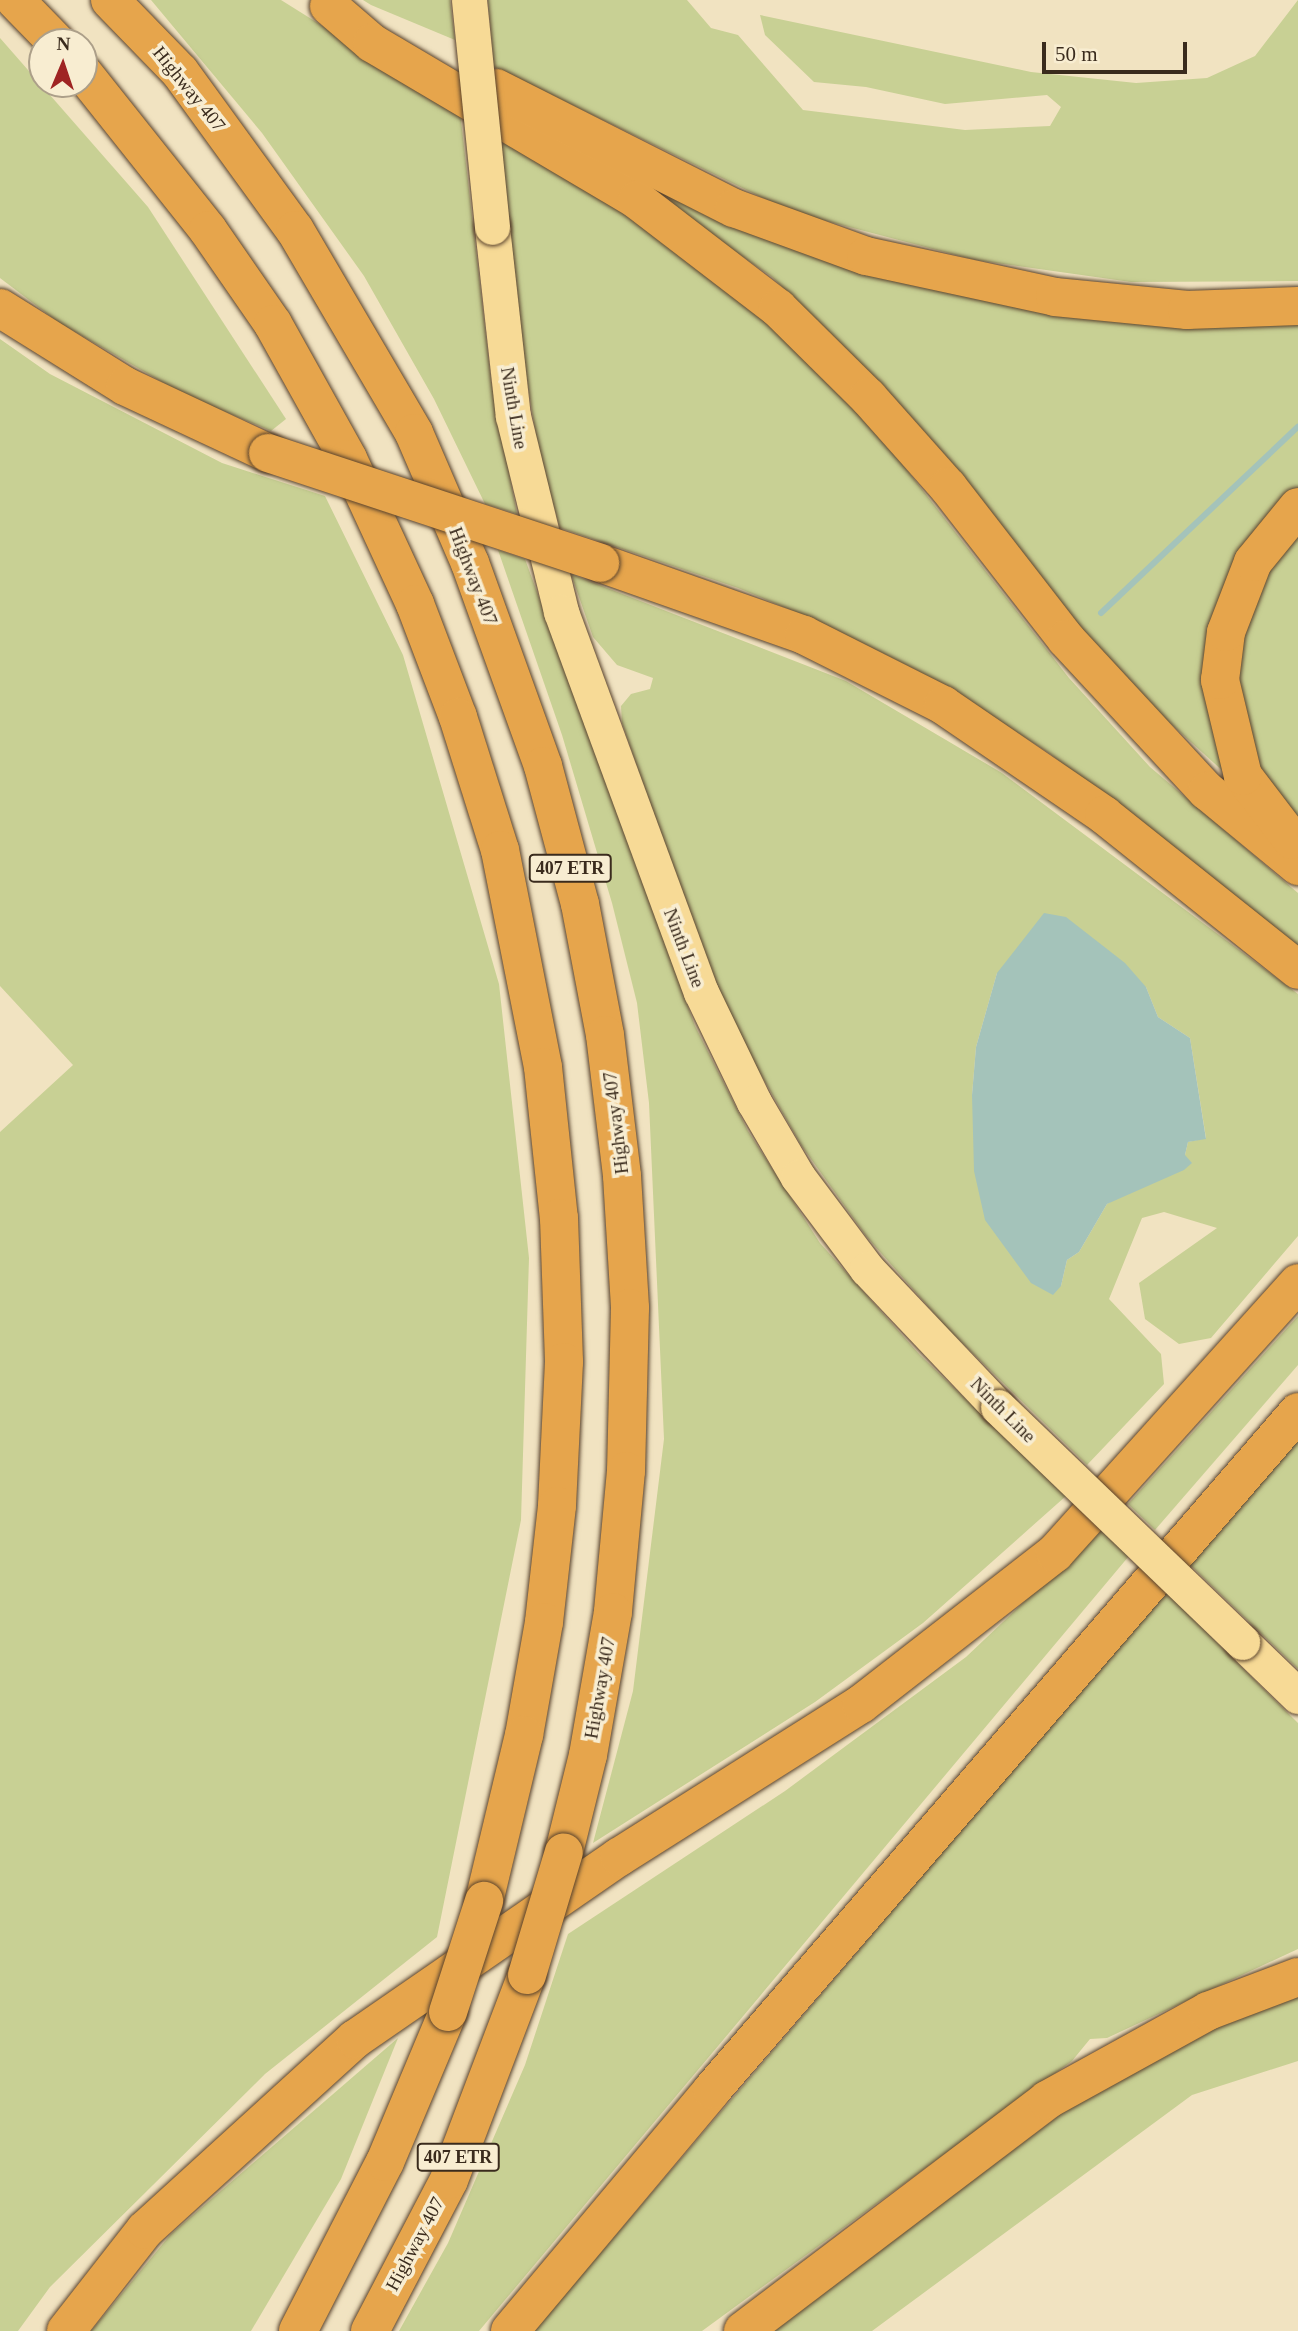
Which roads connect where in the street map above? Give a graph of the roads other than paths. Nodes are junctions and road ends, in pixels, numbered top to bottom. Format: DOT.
graph roads {
  1 [pos="15,0"];
  2 [pos="110,0"];
  3 [pos="469,0"];
  4 [pos="324,3"];
  5 [pos="42,28"];
  6 [pos="98,92"];
  7 [pos="1298,306"];
  8 [pos="0,308"];
  9 [pos="1298,507"];
  10 [pos="1298,846"];
  11 [pos="1298,866"];
  12 [pos="1298,970"];
  13 [pos="1298,1283"];
  14 [pos="1298,1412"];
  15 [pos="1298,1696"];
  16 [pos="1298,1977"];
  17 [pos="66,2331"];
  18 [pos="298,2331"];
  19 [pos="370,2331"];
  20 [pos="510,2331"];
  21 [pos="743,2331"];
  1 -- 5 [label="highway"];
  2 -- 19 [label="highway, Highway 407 / 407 ETR, bridge"];
  3 -- 15 [label="main road, Ninth Line, bridge"];
  4 -- 7 [label="highway"];
  4 -- 11 [label="highway"];
  6 -- 18 [label="highway, 407 ETR, bridge"];
  8 -- 12 [label="highway, bridge"];
  9 -- 10 [label="highway"];
  13 -- 17 [label="highway"];
  14 -- 20 [label="highway"];
  16 -- 21 [label="highway"];
}
